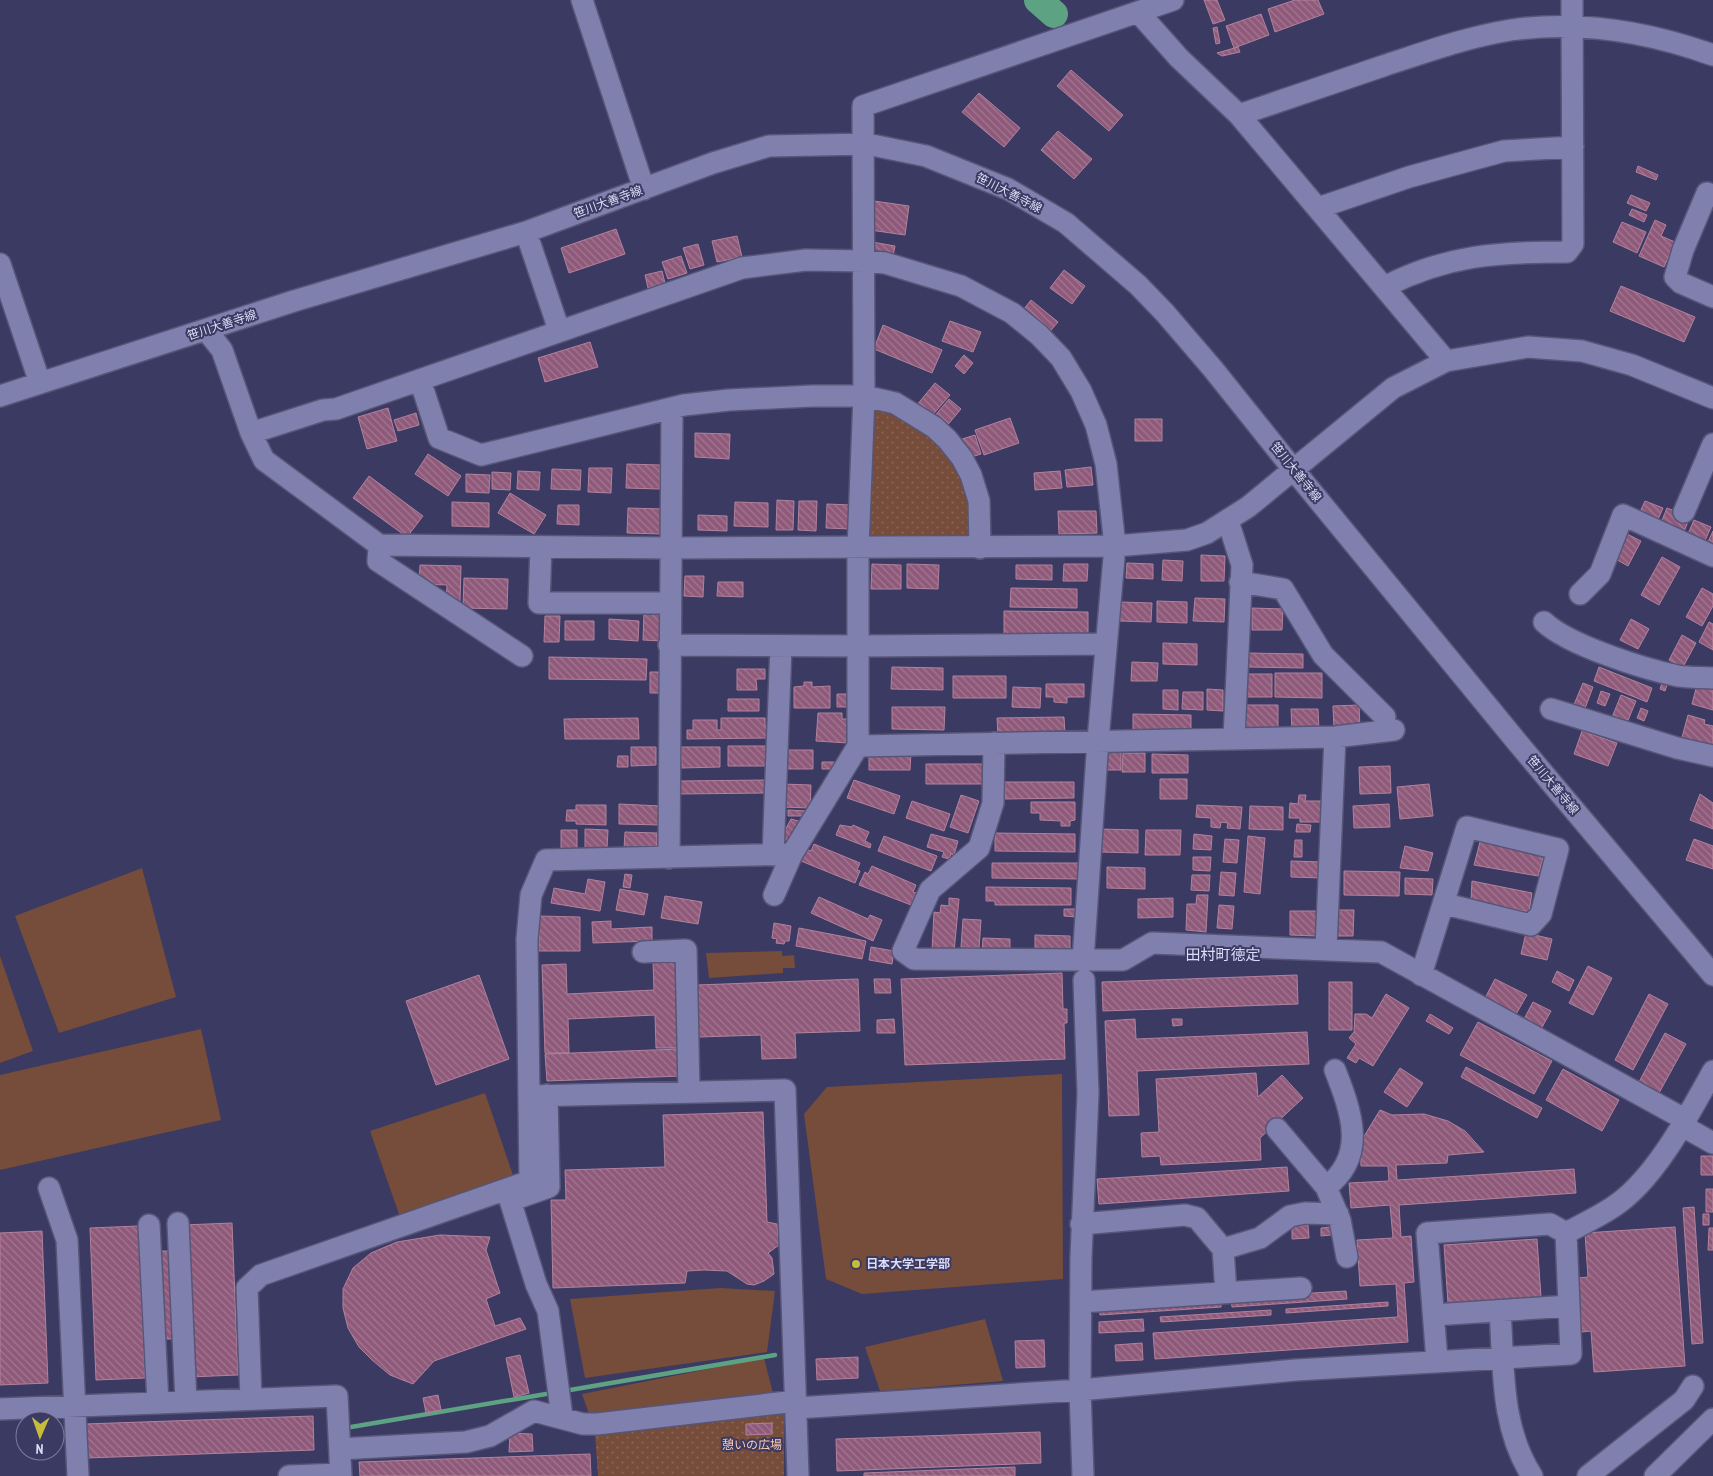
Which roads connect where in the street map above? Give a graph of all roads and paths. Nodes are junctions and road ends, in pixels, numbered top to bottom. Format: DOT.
graph roads {
  1 [pos="582,0"];
  2 [pos="1173,0"];
  3 [pos="1572,0"];
  4 [pos="1139,13"];
  5 [pos="1572,27"];
  6 [pos="1713,55"];
  7 [pos="1240,115"];
  8 [pos="863,144"];
  9 [pos="1573,147"];
  10 [pos="644,189"];
  11 [pos="1713,196"];
  12 [pos="1318,208"];
  13 [pos="526,232"];
  14 [pos="864,261"];
  15 [pos="0,264"];
  16 [pos="1384,287"];
  17 [pos="1713,297"];
  18 [pos="206,330"];
  19 [pos="559,330"];
  20 [pos="1446,361"];
  21 [pos="420,380"];
  22 [pos="40,383"];
  23 [pos="0,396"];
  24 [pos="864,396"];
  25 [pos="1713,398"];
  26 [pos="672,408"];
  27 [pos="251,433"];
  28 [pos="1713,444"];
  29 [pos="1292,469"];
  30 [pos="1684,512"];
  31 [pos="1228,521"];
  32 [pos="379,545"];
  33 [pos="1115,546"];
  34 [pos="541,547"];
  35 [pos="671,548"];
  36 [pos="858,548"];
  37 [pos="980,548"];
  38 [pos="1713,556"];
  39 [pos="1240,582"];
  40 [pos="1580,594"];
  41 [pos="670,603"];
  42 [pos="1544,622"];
  43 [pos="1106,644"];
  44 [pos="670,645"];
  45 [pos="781,646"];
  46 [pos="860,646"];
  47 [pos="522,656"];
  48 [pos="1713,678"];
  49 [pos="1551,709"];
  50 [pos="1335,737"];
  51 [pos="1234,738"];
  52 [pos="1098,740"];
  53 [pos="994,744"];
  54 [pos="858,746"];
  55 [pos="1713,756"];
  56 [pos="782,855"];
  57 [pos="670,858"];
  58 [pos="774,895"];
  59 [pos="1445,904"];
  60 [pos="1326,948"];
  61 [pos="643,952"];
  62 [pos="1084,970"];
  63 [pos="1421,975"];
  64 [pos="1713,975"];
  65 [pos="1335,1070"];
  66 [pos="1713,1071"];
  67 [pos="689,1092"];
  68 [pos="538,1096"];
  69 [pos="1686,1120"];
  70 [pos="1276,1129"];
  71 [pos="1713,1143"];
  72 [pos="1326,1187"];
  73 [pos="49,1188"];
  74 [pos="1338,1214"];
  75 [pos="178,1223"];
  76 [pos="150,1224"];
  77 [pos="1082,1224"];
  78 [pos="1566,1233"];
  79 [pos="1223,1249"];
  80 [pos="1347,1257"];
  81 [pos="1301,1288"];
  82 [pos="1226,1292"];
  83 [pos="1081,1302"];
  84 [pos="1569,1306"];
  85 [pos="1500,1311"];
  86 [pos="1434,1315"];
  87 [pos="1503,1358"];
  88 [pos="1437,1361"];
  89 [pos="1693,1386"];
  90 [pos="1080,1390"];
  91 [pos="251,1399"];
  92 [pos="186,1402"];
  93 [pos="158,1403"];
  94 [pos="796,1405"];
  95 [pos="76,1406"];
  96 [pos="0,1409"];
  97 [pos="562,1417"];
  98 [pos="1713,1419"];
  99 [pos="340,1449"];
  100 [pos="341,1475"];
  101 [pos="78,1476"];
  102 [pos="289,1476"];
  103 [pos="798,1476"];
  104 [pos="1083,1476"];
  105 [pos="1532,1476"];
  106 [pos="1588,1476"];
  107 [pos="1656,1476"];
  1 -- 10 [label="street"];
  2 -- 4 [label="street"];
  3 -- 5 [label="street"];
  4 -- 7 [label="street"];
  4 -- 8 [label="street"];
  5 -- 6 [label="street"];
  5 -- 7 [label="street"];
  5 -- 9 [label="street"];
  7 -- 12 [label="street"];
  8 -- 10 [label="street, 笹川大善寺線"];
  8 -- 14 [label="street"];
  8 -- 29 [label="street, 笹川大善寺線"];
  9 -- 12 [label="street"];
  9 -- 16 [label="street"];
  10 -- 13 [label="street, 笹川大善寺線"];
  11 -- 17 [label="street"];
  12 -- 16 [label="street"];
  13 -- 18 [label="street, 笹川大善寺線"];
  13 -- 19 [label="street"];
  14 -- 19 [label="street"];
  14 -- 24 [label="street"];
  14 -- 33 [label="street"];
  15 -- 22 [label="street"];
  16 -- 20 [label="street"];
  18 -- 22 [label="street, 笹川大善寺線"];
  18 -- 27 [label="street"];
  19 -- 21 [label="street"];
  20 -- 25 [label="street"];
  20 -- 29 [label="street"];
  21 -- 26 [label="street"];
  21 -- 27 [label="street"];
  22 -- 23 [label="street, 笹川大善寺線"];
  24 -- 26 [label="street"];
  24 -- 36 [label="street"];
  24 -- 37 [label="street"];
  26 -- 35 [label="street"];
  27 -- 32 [label="street"];
  28 -- 30 [label="street"];
  29 -- 31 [label="street"];
  29 -- 64 [label="street, 笹川大善寺線"];
  31 -- 33 [label="street"];
  31 -- 39 [label="street"];
  32 -- 34 [label="street"];
  32 -- 47 [label="street"];
  33 -- 37 [label="street"];
  33 -- 43 [label="street"];
  34 -- 35 [label="street"];
  34 -- 41 [label="street"];
  35 -- 36 [label="street"];
  35 -- 41 [label="street"];
  36 -- 37 [label="street"];
  36 -- 46 [label="street"];
  38 -- 40 [label="street"];
  39 -- 50 [label="street"];
  39 -- 51 [label="street"];
  41 -- 44 [label="street"];
  42 -- 48 [label="street"];
  43 -- 46 [label="street"];
  43 -- 52 [label="street"];
  44 -- 45 [label="street"];
  44 -- 57 [label="street"];
  45 -- 46 [label="street"];
  45 -- 56 [label="street"];
  46 -- 54 [label="street"];
  49 -- 55 [label="street"];
  50 -- 51 [label="street"];
  50 -- 60 [label="street"];
  51 -- 52 [label="street"];
  52 -- 53 [label="street"];
  52 -- 62 [label="street"];
  53 -- 54 [label="street"];
  53 -- 62 [label="street"];
  54 -- 56 [label="street"];
  56 -- 57 [label="street"];
  56 -- 58 [label="street"];
  57 -- 68 [label="street"];
  59 -- 59 [label="street"];
  59 -- 63 [label="street"];
  60 -- 62 [label="street"];
  60 -- 63 [label="street"];
  61 -- 67 [label="street"];
  62 -- 77 [label="street"];
  63 -- 69 [label="street"];
  65 -- 72 [label="street"];
  66 -- 69 [label="street"];
  67 -- 68 [label="street"];
  67 -- 94 [label="street"];
  68 -- 91 [label="street"];
  68 -- 97 [label="street"];
  69 -- 71 [label="street"];
  69 -- 78 [label="street"];
  70 -- 72 [label="street"];
  72 -- 74 [label="street"];
  73 -- 95 [label="street"];
  74 -- 79 [label="street"];
  74 -- 80 [label="street"];
  75 -- 92 [label="street"];
  76 -- 93 [label="street"];
  77 -- 79 [label="street"];
  77 -- 83 [label="street"];
  78 -- 84 [label="street"];
  78 -- 86 [label="street"];
  79 -- 82 [label="street"];
  81 -- 82 [label="street"];
  82 -- 83 [label="street"];
  83 -- 90 [label="street"];
  84 -- 85 [label="street"];
  84 -- 87 [label="street"];
  85 -- 86 [label="street"];
  85 -- 87 [label="street"];
  86 -- 88 [label="street"];
  87 -- 88 [label="street"];
  87 -- 105 [label="street"];
  88 -- 90 [label="street"];
  89 -- 106 [label="street"];
  90 -- 94 [label="street"];
  90 -- 104 [label="street"];
  91 -- 92 [label="street"];
  91 -- 99 [label="street"];
  92 -- 93 [label="street"];
  93 -- 95 [label="street"];
  94 -- 97 [label="street"];
  94 -- 103 [label="street"];
  95 -- 96 [label="street"];
  95 -- 101 [label="street"];
  97 -- 99 [label="street"];
  98 -- 107 [label="street"];
  99 -- 100 [label="street"];
  100 -- 102 [label="street"];
}
